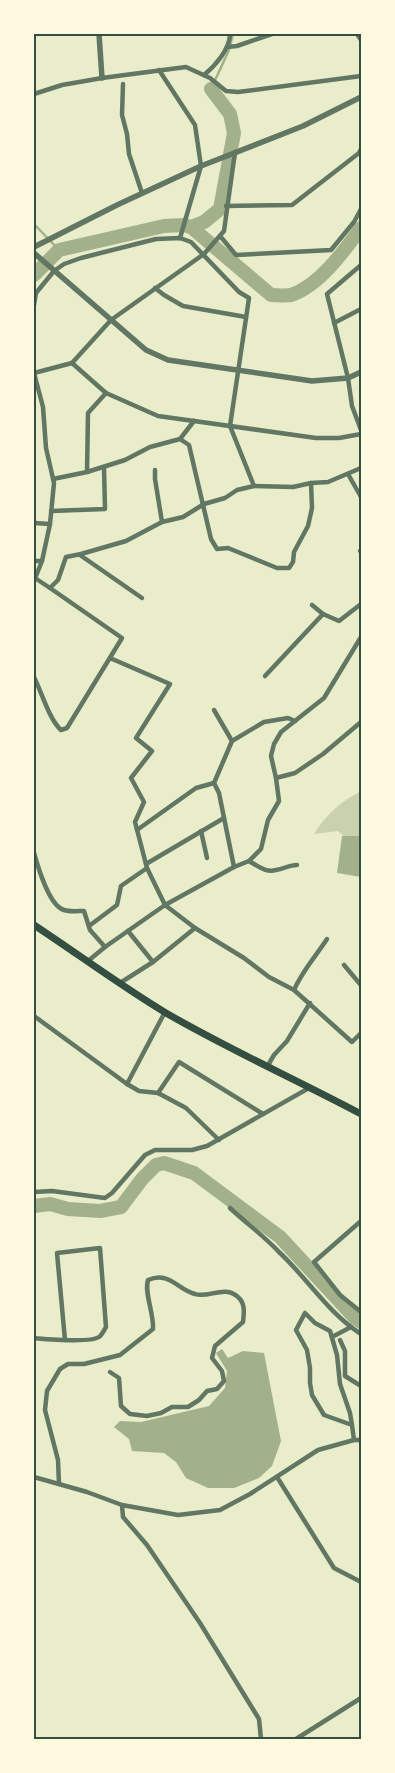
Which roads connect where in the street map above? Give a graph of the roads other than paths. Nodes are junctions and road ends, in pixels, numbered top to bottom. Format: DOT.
graph roads {
  1 [pos="99,34"];
  2 [pos="230,34"];
  3 [pos="272,34"];
  4 [pos="357,34"];
  5 [pos="361,40"];
  6 [pos="227,47"];
  7 [pos="159,70"];
  8 [pos="204,75"];
  9 [pos="361,76"];
  10 [pos="102,78"];
  11 [pos="123,84"];
  12 [pos="34,94"];
  13 [pos="361,97"];
  14 [pos="233,153"];
  15 [pos="360,153"];
  16 [pos="201,166"];
  17 [pos="142,193"];
  18 [pos="226,206"];
  19 [pos="361,209"];
  20 [pos="181,236"];
  21 [pos="218,237"];
  22 [pos="34,247"];
  23 [pos="35,254"];
  24 [pos="204,254"];
  25 [pos="361,264"];
  26 [pos="52,269"];
  27 [pos="156,288"];
  28 [pos="34,305"];
  29 [pos="361,309"];
  30 [pos="246,318"];
  31 [pos="111,320"];
  32 [pos="334,323"];
  33 [pos="72,363"];
  34 [pos="239,370"];
  35 [pos="361,372"];
  36 [pos="34,373"];
  37 [pos="348,378"];
  38 [pos="106,393"];
  39 [pos="194,421"];
  40 [pos="230,426"];
  41 [pos="361,430"];
  42 [pos="361,434"];
  43 [pos="180,439"];
  44 [pos="104,467"];
  45 [pos="361,468"];
  46 [pos="155,470"];
  47 [pos="87,472"];
  48 [pos="348,474"];
  49 [pos="53,479"];
  50 [pos="312,483"];
  51 [pos="254,486"];
  52 [pos="361,497"];
  53 [pos="204,504"];
  54 [pos="52,511"];
  55 [pos="162,522"];
  56 [pos="34,524"];
  57 [pos="50,524"];
  58 [pos="79,554"];
  59 [pos="34,561"];
  60 [pos="42,561"];
  61 [pos="34,579"];
  62 [pos="50,588"];
  63 [pos="142,598"];
  64 [pos="361,604"];
  65 [pos="312,605"];
  66 [pos="323,614"];
  67 [pos="361,637"];
  68 [pos="110,658"];
  69 [pos="265,676"];
  70 [pos="34,677"];
  71 [pos="214,710"];
  72 [pos="295,721"];
  73 [pos="361,722"];
  74 [pos="232,741"];
  75 [pos="276,778"];
  76 [pos="214,783"];
  77 [pos="224,818"];
  78 [pos="137,830"];
  79 [pos="201,832"];
  80 [pos="34,853"];
  81 [pos="207,858"];
  82 [pos="249,861"];
  83 [pos="297,865"];
  84 [pos="147,866"];
  85 [pos="234,867"];
  86 [pos="165,905"];
  87 [pos="34,925"];
  88 [pos="89,926"];
  89 [pos="195,928"];
  90 [pos="128,931"];
  91 [pos="327,939"];
  92 [pos="105,947"];
  93 [pos="88,962"];
  94 [pos="153,962"];
  95 [pos="344,965"];
  96 [pos="120,983"];
  97 [pos="361,983"];
  98 [pos="294,990"];
  99 [pos="310,1003"];
  100 [pos="165,1012"];
  101 [pos="34,1016"];
  102 [pos="361,1033"];
  103 [pos="267,1068"];
  104 [pos="127,1084"];
  105 [pos="309,1088"];
  106 [pos="158,1093"];
  107 [pos="263,1114"];
  108 [pos="361,1114"];
  109 [pos="219,1140"];
  110 [pos="34,1192"];
  111 [pos="230,1208"];
  112 [pos="361,1221"];
  113 [pos="361,1312"];
  114 [pos="351,1327"];
  115 [pos="361,1334"];
  116 [pos="332,1337"];
  117 [pos="34,1338"];
  118 [pos="65,1340"];
  119 [pos="340,1340"];
  120 [pos="110,1372"];
  121 [pos="361,1386"];
  122 [pos="352,1425"];
  123 [pos="354,1440"];
  124 [pos="361,1440"];
  125 [pos="34,1477"];
  126 [pos="277,1477"];
  127 [pos="59,1484"];
  128 [pos="122,1505"];
  129 [pos="361,1582"];
  130 [pos="361,1698"];
  131 [pos="261,1739"];
  132 [pos="296,1739"];
  1 -- 10 [label="street"];
  2 -- 6 [label="street"];
  3 -- 6 [label="street"];
  4 -- 5 [label="street"];
  6 -- 8 [label="street"];
  7 -- 8 [label="street"];
  7 -- 10 [label="street"];
  7 -- 16 [label="street"];
  8 -- 9 [label="street"];
  10 -- 12 [label="street"];
  11 -- 17 [label="street"];
  13 -- 14 [label="street"];
  14 -- 16 [label="street"];
  14 -- 18 [label="street"];
  15 -- 18 [label="street"];
  16 -- 17 [label="street"];
  16 -- 20 [label="street"];
  17 -- 22 [label="street"];
  18 -- 21 [label="street"];
  19 -- 21 [label="street"];
  20 -- 24 [label="street"];
  20 -- 26 [label="street"];
  21 -- 24 [label="street"];
  23 -- 26 [label="street"];
  24 -- 27 [label="street"];
  24 -- 30 [label="street"];
  25 -- 32 [label="street"];
  26 -- 28 [label="street"];
  26 -- 31 [label="street"];
  27 -- 30 [label="street"];
  27 -- 31 [label="street"];
  29 -- 32 [label="street"];
  30 -- 34 [label="street"];
  31 -- 33 [label="street"];
  31 -- 34 [label="street"];
  32 -- 37 [label="street"];
  33 -- 36 [label="street"];
  33 -- 38 [label="street"];
  34 -- 37 [label="street"];
  34 -- 40 [label="street"];
  35 -- 37 [label="street"];
  36 -- 49 [label="street"];
  37 -- 41 [label="street"];
  38 -- 39 [label="street"];
  38 -- 47 [label="street"];
  39 -- 40 [label="street"];
  39 -- 43 [label="street"];
  40 -- 42 [label="street"];
  40 -- 51 [label="street"];
  43 -- 44 [label="street"];
  43 -- 53 [label="street"];
  44 -- 47 [label="street"];
  44 -- 54 [label="street"];
  45 -- 48 [label="street"];
  46 -- 55 [label="street"];
  47 -- 49 [label="street"];
  48 -- 50 [label="street"];
  48 -- 52 [label="street"];
  49 -- 54 [label="street"];
  50 -- 51 [label="street"];
  50 -- 53 [label="street"];
  51 -- 53 [label="street"];
  53 -- 55 [label="street"];
  54 -- 57 [label="street"];
  55 -- 58 [label="street"];
  56 -- 57 [label="street"];
  57 -- 60 [label="street"];
  58 -- 62 [label="street"];
  58 -- 63 [label="street"];
  59 -- 60 [label="street"];
  60 -- 61 [label="street"];
  61 -- 62 [label="street"];
  62 -- 68 [label="street"];
  64 -- 66 [label="street"];
  65 -- 66 [label="street"];
  66 -- 69 [label="street"];
  67 -- 72 [label="street"];
  68 -- 70 [label="street"];
  68 -- 78 [label="street"];
  71 -- 74 [label="street"];
  72 -- 74 [label="street"];
  72 -- 75 [label="street"];
  73 -- 75 [label="street"];
  74 -- 76 [label="street"];
  75 -- 82 [label="street"];
  76 -- 77 [label="street"];
  76 -- 78 [label="street"];
  77 -- 79 [label="street"];
  77 -- 85 [label="street"];
  78 -- 84 [label="street"];
  79 -- 81 [label="street"];
  79 -- 84 [label="street"];
  80 -- 88 [label="street"];
  82 -- 83 [label="street"];
  82 -- 85 [label="street"];
  84 -- 86 [label="street"];
  84 -- 88 [label="street"];
  85 -- 86 [label="street"];
  86 -- 89 [label="street"];
  86 -- 90 [label="street"];
  87 -- 93 [label="main road"];
  88 -- 92 [label="street"];
  89 -- 94 [label="street"];
  89 -- 98 [label="street"];
  90 -- 92 [label="street"];
  90 -- 94 [label="street"];
  91 -- 98 [label="street"];
  92 -- 93 [label="street"];
  93 -- 96 [label="main road"];
  94 -- 96 [label="street"];
  95 -- 97 [label="street"];
  96 -- 100 [label="main road"];
  98 -- 99 [label="street"];
  99 -- 102 [label="street"];
  99 -- 103 [label="street"];
  100 -- 103 [label="main road"];
  100 -- 104 [label="street"];
  101 -- 104 [label="street"];
  103 -- 105 [label="main road"];
  104 -- 106 [label="street"];
  105 -- 107 [label="street"];
  105 -- 108 [label="main road"];
  106 -- 107 [label="street"];
  106 -- 109 [label="street"];
  107 -- 109 [label="street"];
  109 -- 110 [label="street"];
  111 -- 114 [label="street"];
  112 -- 113 [label="street"];
  114 -- 115 [label="street"];
  114 -- 116 [label="street"];
  116 -- 122 [label="street"];
  116 -- 122 [label="street"];
  117 -- 118 [label="street"];
  118 -- 118 [label="street"];
  119 -- 121 [label="street"];
  120 -- 127 [label="street"];
  122 -- 123 [label="street"];
  123 -- 124 [label="street"];
  123 -- 126 [label="street"];
  125 -- 127 [label="street"];
  126 -- 128 [label="street"];
  126 -- 129 [label="street"];
  127 -- 128 [label="street"];
  128 -- 131 [label="street"];
  130 -- 132 [label="street"];
}
